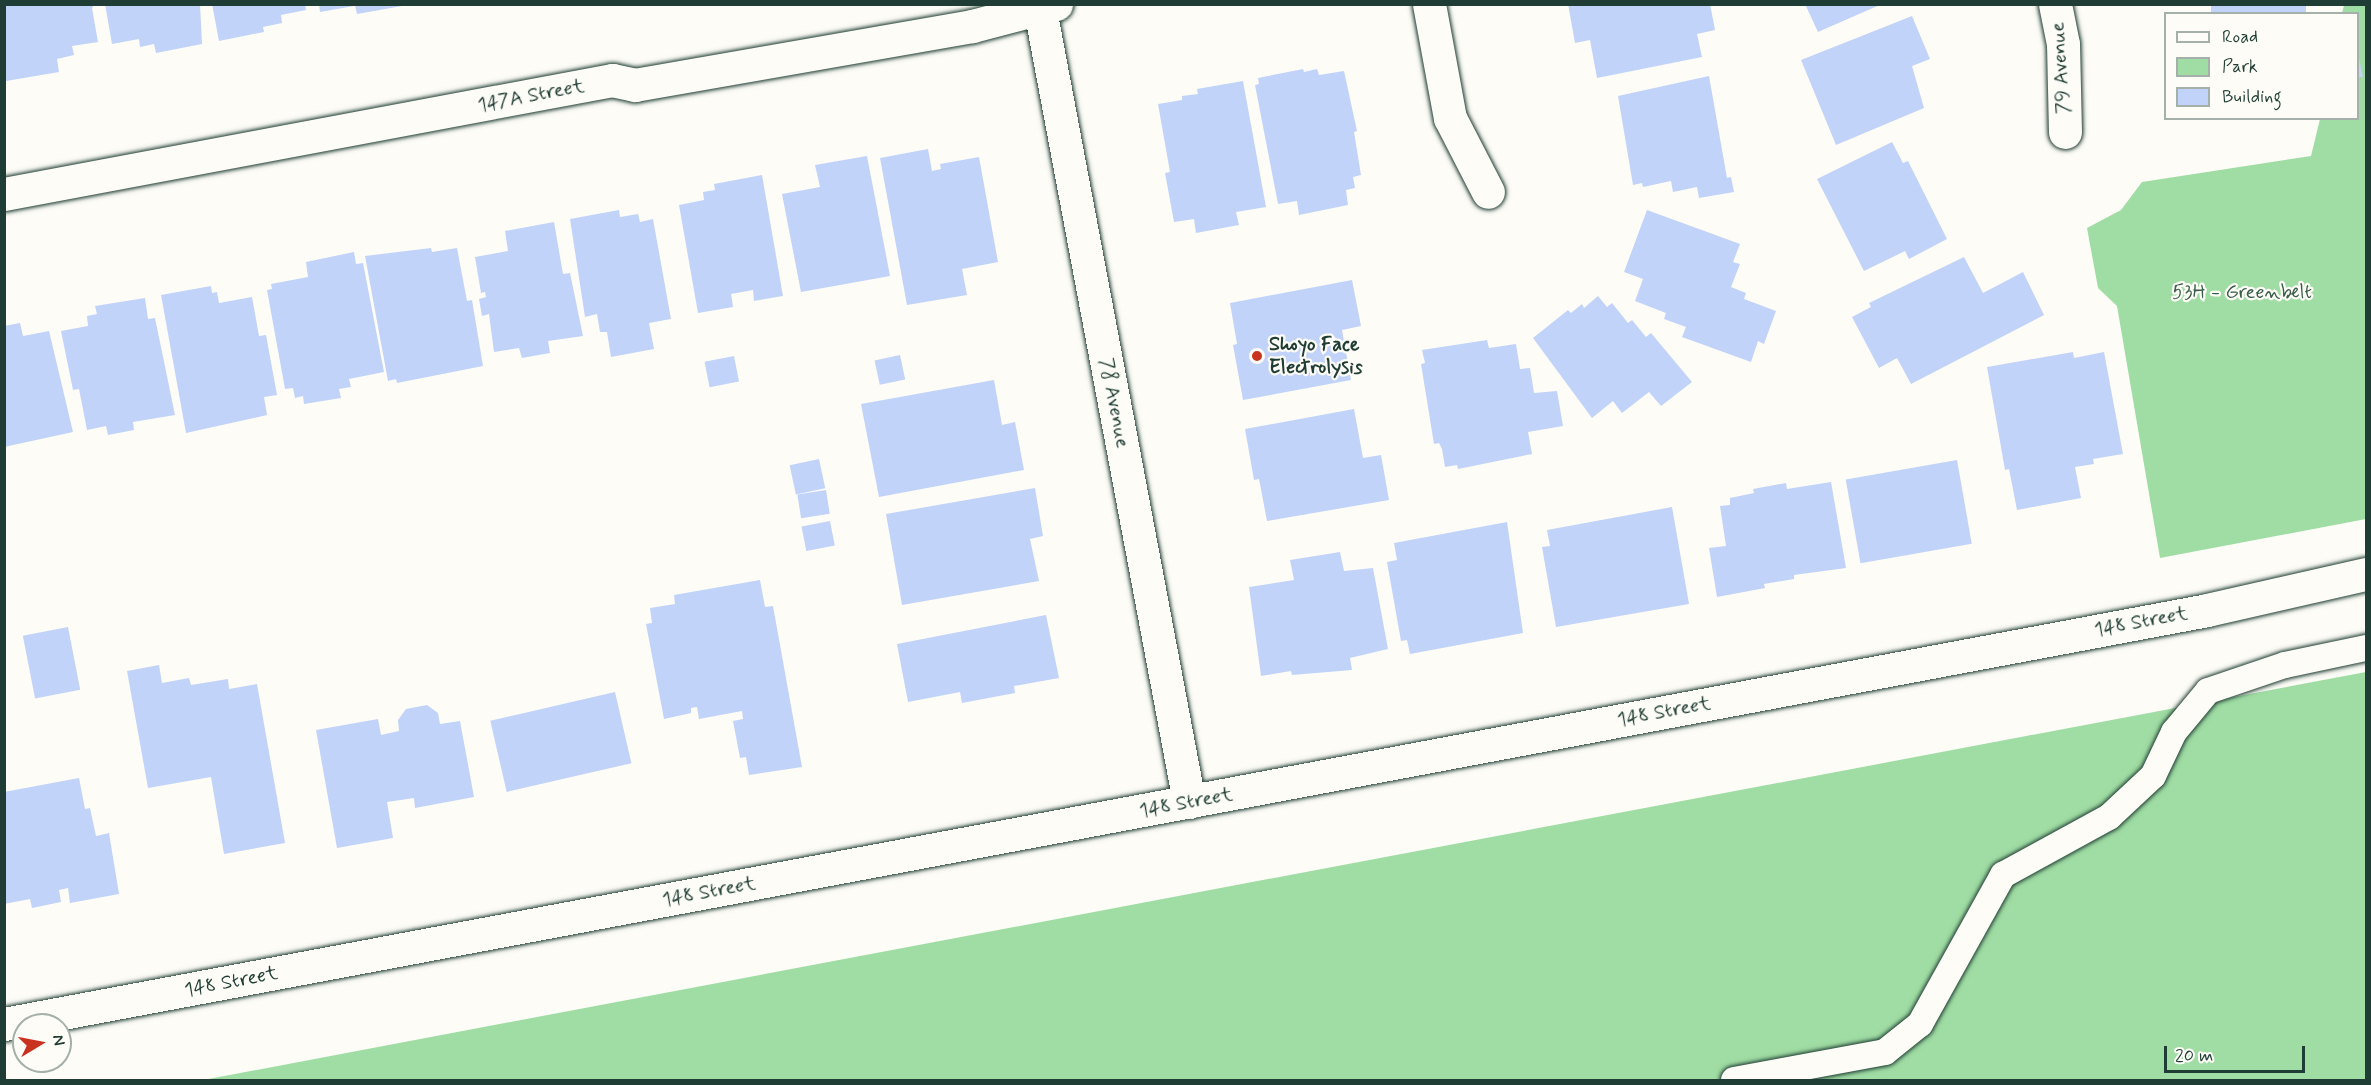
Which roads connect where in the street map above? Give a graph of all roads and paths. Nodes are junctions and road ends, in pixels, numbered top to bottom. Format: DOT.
graph roads {
  1 [pos="1429,4"];
  2 [pos="2055,4"];
  3 [pos="1045,6"];
  4 [pos="2065,132"];
  5 [pos="1488,192"];
  6 [pos="4,194"];
  7 [pos="2367,574"];
  8 [pos="2367,648"];
  9 [pos="1189,802"];
  10 [pos="4,1024"];
  11 [pos="1734,1080"];
  1 -- 5 [label="street"];
  2 -- 4 [label="street, 79 Avenue"];
  3 -- 6 [label="street, 147A Street"];
  3 -- 9 [label="street, 78 Avenue"];
  7 -- 9 [label="street, 148 Street"];
  8 -- 11 [label="lane"];
  9 -- 10 [label="street, 148 Street"];
}
